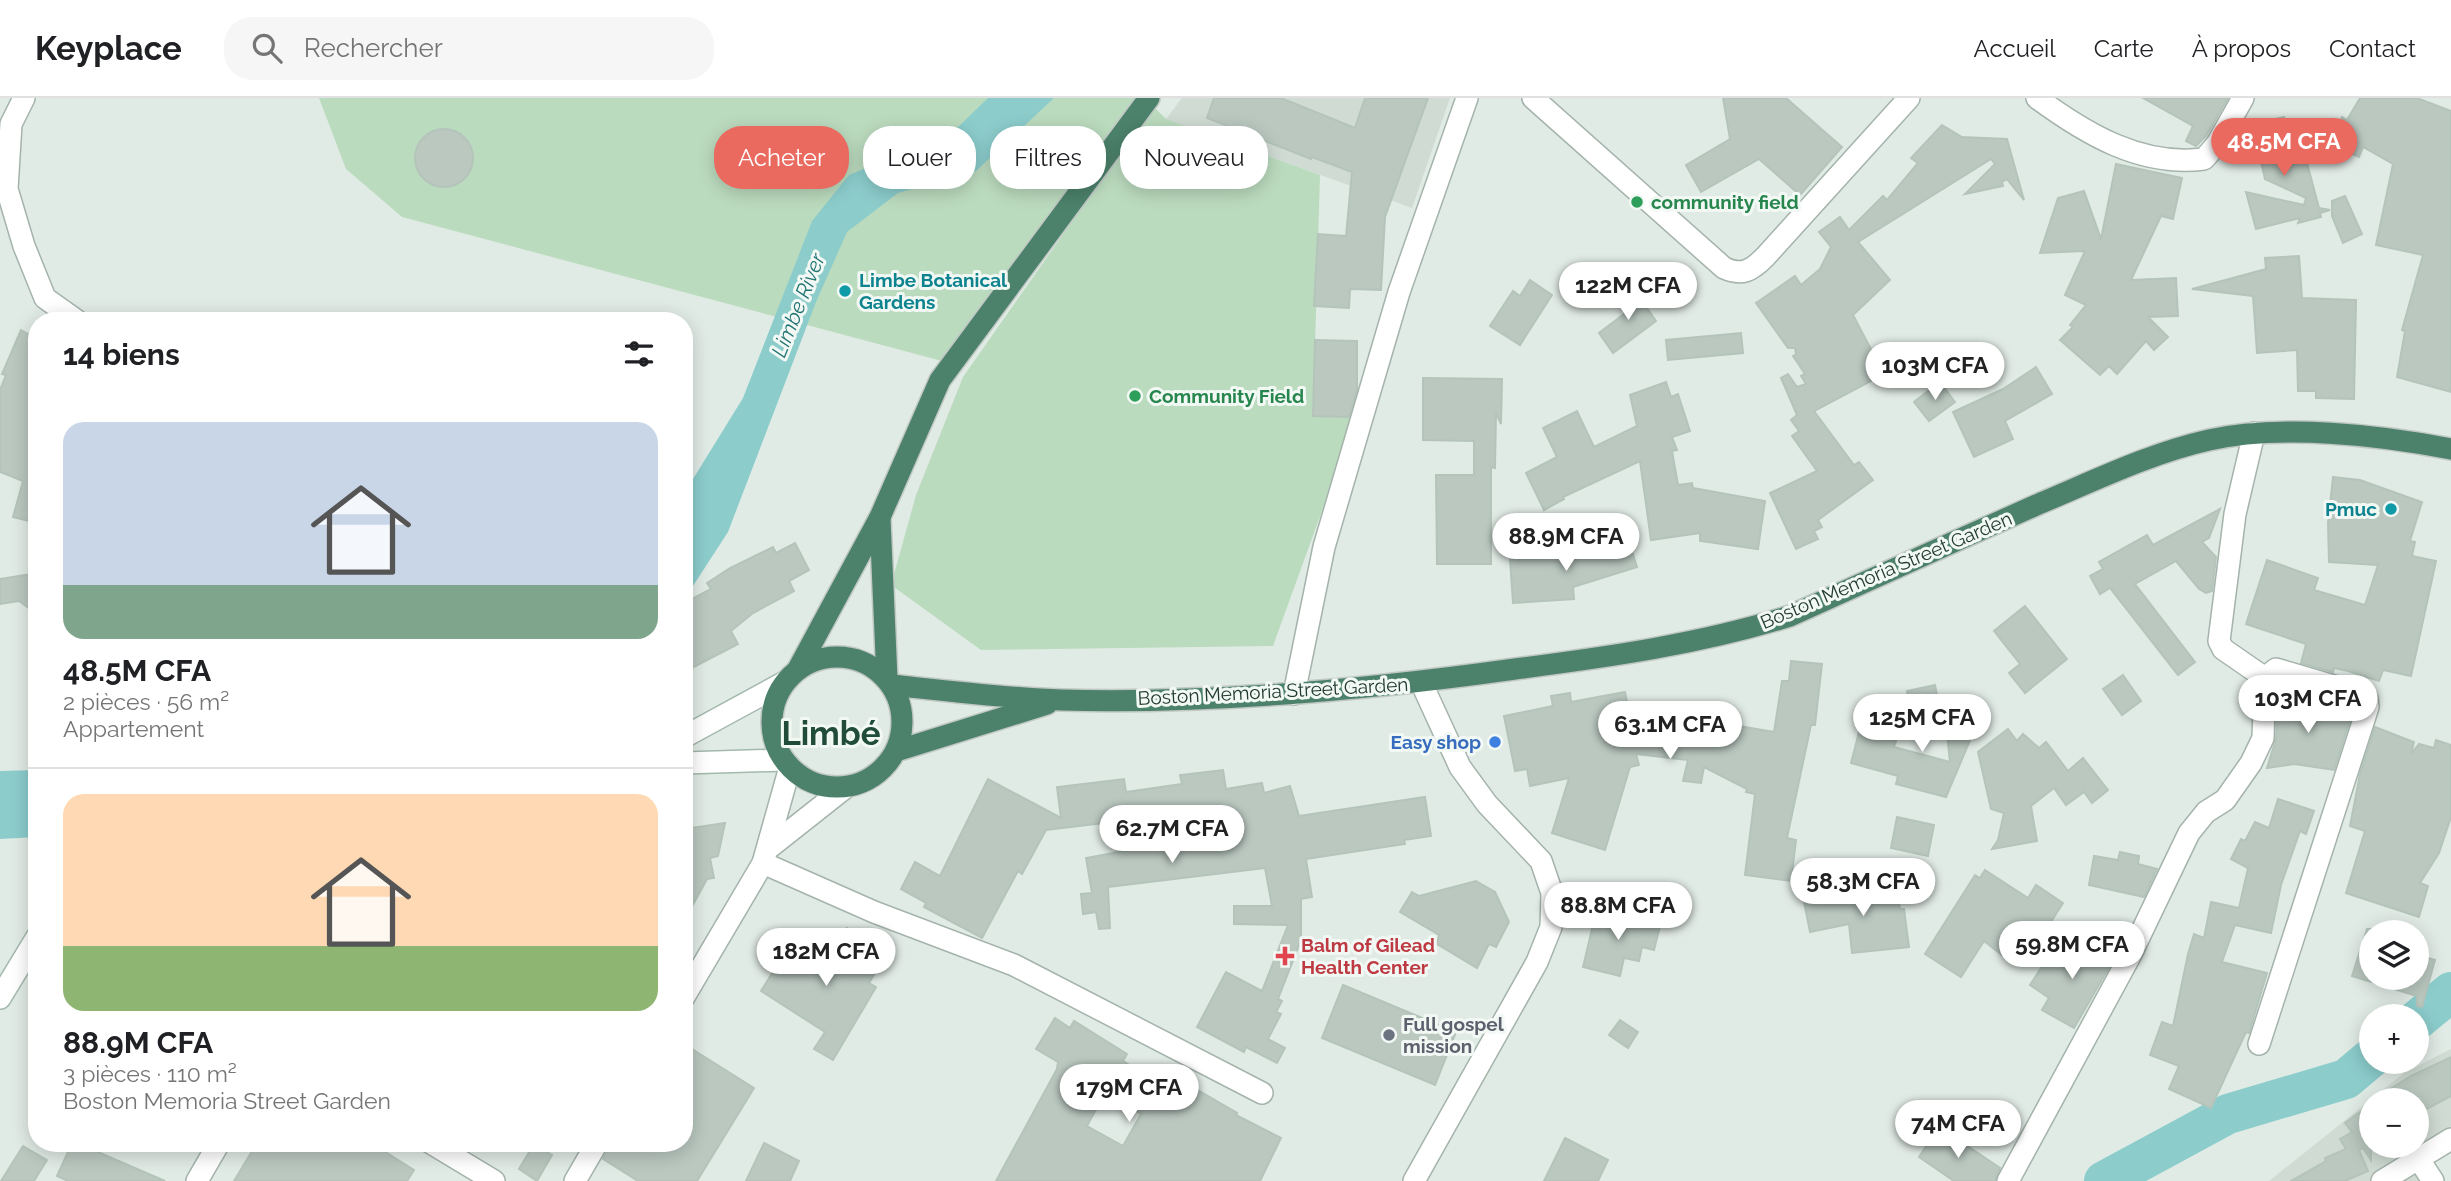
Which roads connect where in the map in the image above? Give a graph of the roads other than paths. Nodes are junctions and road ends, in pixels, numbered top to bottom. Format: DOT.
graph roads {
  1 [pos="24,98"];
  2 [pos="1149,98"];
  3 [pos="1467,98"];
  4 [pos="1533,98"];
  5 [pos="1909,98"];
  6 [pos="2037,98"];
  7 [pos="2243,98"];
  8 [pos="65,312"];
  9 [pos="2254,433"];
  10 [pos="2451,449"];
  11 [pos="880,517"];
  12 [pos="791,676"];
  13 [pos="2265,678"];
  14 [pos="890,682"];
  15 [pos="1420,682"];
  16 [pos="1294,694"];
  17 [pos="1059,700"];
  18 [pos="693,732"];
  19 [pos="896,751"];
  20 [pos="693,763"];
  21 [pos="787,764"];
  22 [pos="846,787"];
  23 [pos="766,855"];
  24 [pos="28,952"];
  25 [pos="693,981"];
  26 [pos="0,998"];
  27 [pos="2259,1044"];
  28 [pos="1262,1093"];
  29 [pos="2451,1139"];
  30 [pos="214,1152"];
  31 [pos="446,1152"];
  32 [pos="592,1152"];
  33 [pos="2429,1152"];
  34 [pos="2418,1158"];
  35 [pos="197,1181"];
  36 [pos="494,1181"];
  37 [pos="575,1181"];
  38 [pos="1414,1181"];
  39 [pos="2008,1181"];
  40 [pos="2382,1181"];
  41 [pos="2433,1181"];
  1 -- 8 [label="street"];
  2 -- 11 [label="highway"];
  3 -- 16 [label="street"];
  4 -- 5 [label="street"];
  6 -- 7 [label="street"];
  9 -- 10 [label="highway, Boston Memoria Street Garden"];
  9 -- 13 [label="street"];
  9 -- 15 [label="highway, Boston Memoria Street Garden"];
  11 -- 12 [label="highway"];
  11 -- 14 [label="highway"];
  12 -- 14 [label="highway"];
  12 -- 18 [label="street"];
  12 -- 21 [label="highway"];
  13 -- 27 [label="street"];
  13 -- 39 [label="street"];
  14 -- 17 [label="highway, Boston Memoria Street Garden"];
  14 -- 19 [label="highway"];
  15 -- 16 [label="highway, Boston Memoria Street Garden"];
  15 -- 38 [label="street"];
  16 -- 17 [label="highway, Boston Memoria Street Garden"];
  17 -- 19 [label="highway, Boston Memoria Street Garden"];
  19 -- 22 [label="highway"];
  20 -- 21 [label="street"];
  21 -- 22 [label="highway"];
  21 -- 23 [label="street"];
  22 -- 23 [label="street"];
  23 -- 25 [label="street"];
  23 -- 28 [label="street"];
  24 -- 26 [label="street"];
  29 -- 33 [label="street"];
  30 -- 35 [label="street"];
  31 -- 36 [label="street"];
  32 -- 37 [label="street"];
  34 -- 40 [label="street"];
  34 -- 41 [label="street"];
}
